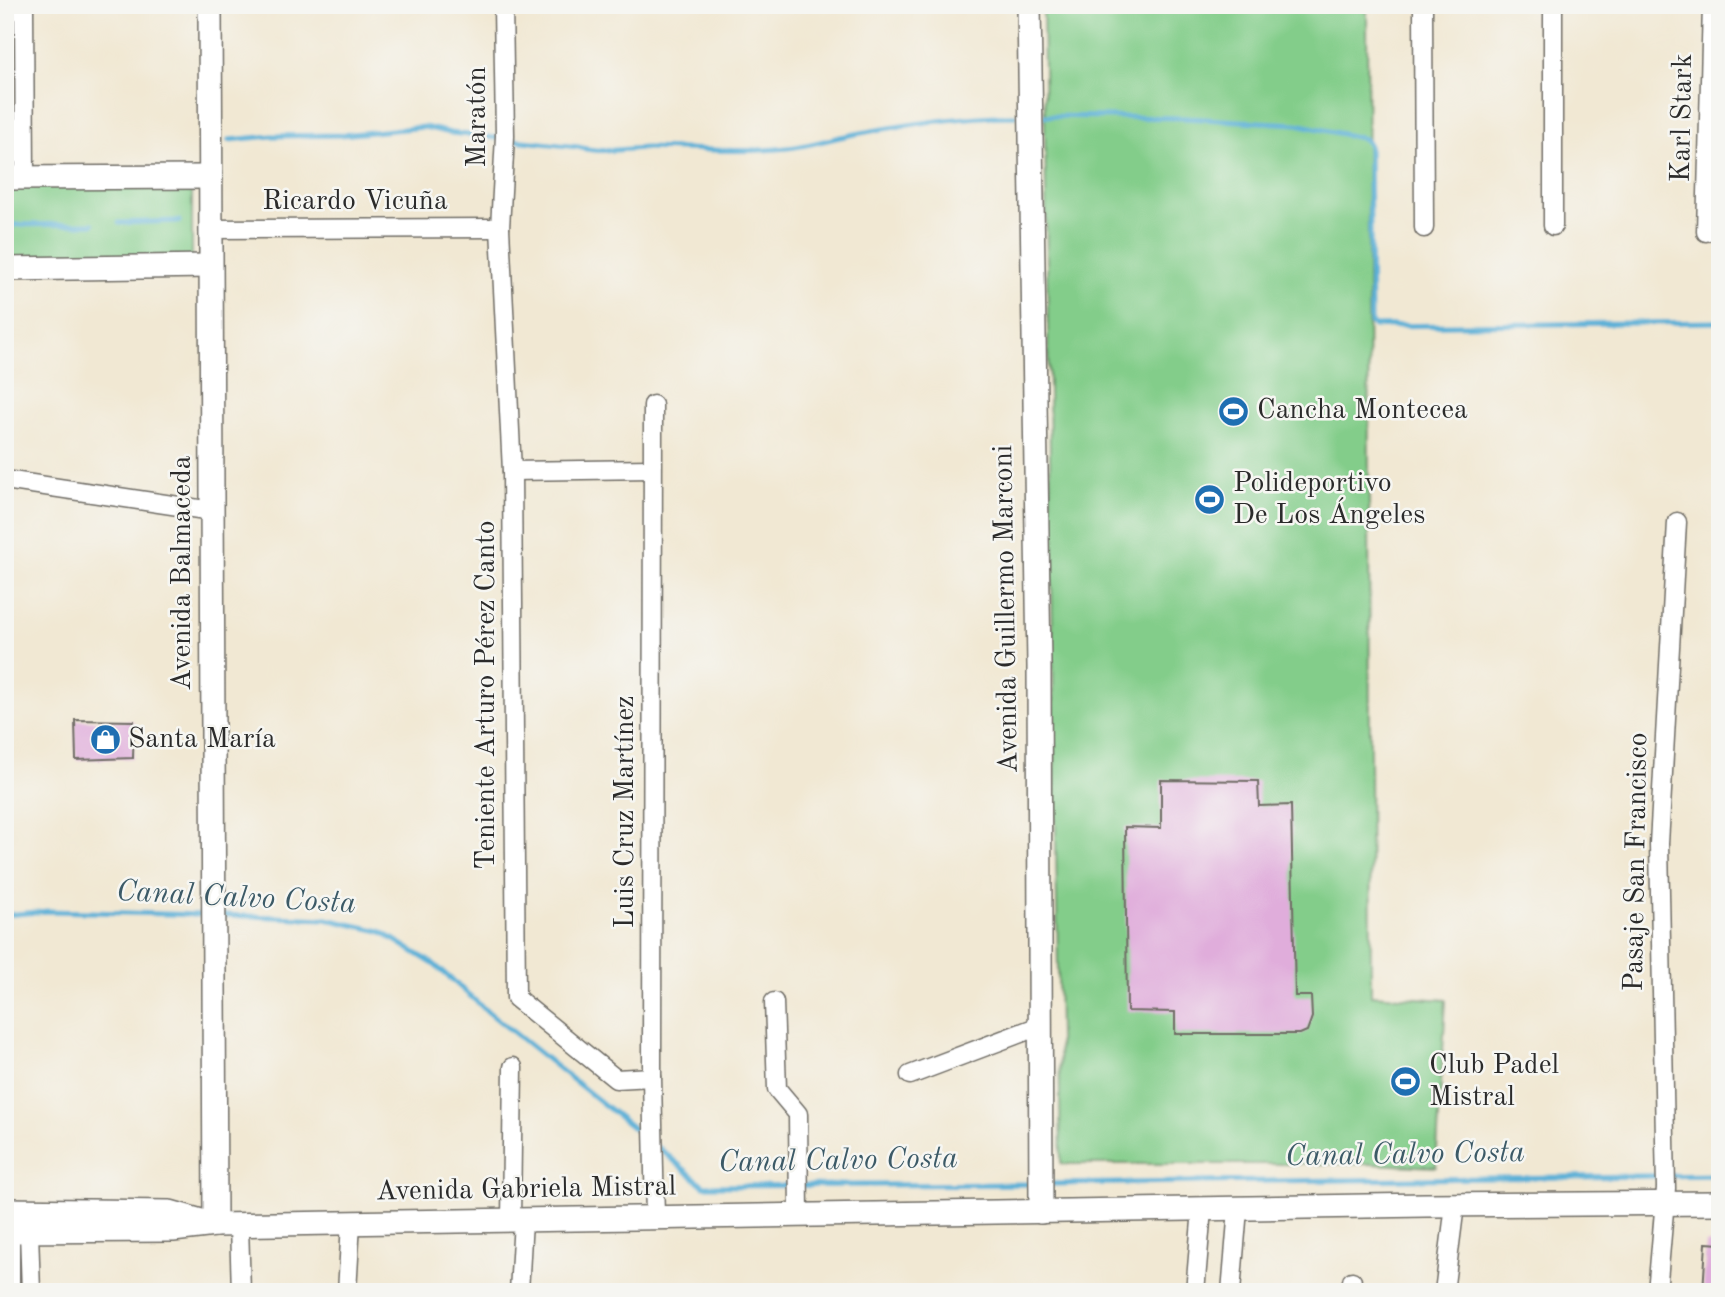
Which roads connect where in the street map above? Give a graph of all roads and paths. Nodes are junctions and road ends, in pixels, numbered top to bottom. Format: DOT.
graph roads {
  1 [pos="24,5"];
  2 [pos="210,5"];
  3 [pos="503,5"];
  4 [pos="1029,5"];
  5 [pos="1423,5"];
  6 [pos="1553,5"];
  7 [pos="1712,5"];
  8 [pos="211,177"];
  9 [pos="15,178"];
  10 [pos="1553,226"];
  11 [pos="500,228"];
  12 [pos="1424,228"];
  13 [pos="210,229"];
  14 [pos="1706,232"];
  15 [pos="210,266"];
  16 [pos="5,268"];
  17 [pos="653,405"];
  18 [pos="652,469"];
  19 [pos="512,471"];
  20 [pos="5,480"];
  21 [pos="212,511"];
  22 [pos="1677,522"];
  23 [pos="774,1002"];
  24 [pos="1042,1025"];
  25 [pos="513,1067"];
  26 [pos="911,1075"];
  27 [pos="652,1077"];
  28 [pos="1665,1195"];
  29 [pos="1720,1203"];
  30 [pos="1042,1205"];
  31 [pos="1455,1205"];
  32 [pos="799,1206"];
  33 [pos="1202,1209"];
  34 [pos="1238,1209"];
  35 [pos="654,1218"];
  36 [pos="517,1220"];
  37 [pos="351,1223"];
  38 [pos="215,1225"];
  39 [pos="239,1225"];
  40 [pos="13,1226"];
  41 [pos="10,1292"];
  42 [pos="31,1292"];
  43 [pos="241,1292"];
  44 [pos="347,1292"];
  45 [pos="519,1292"];
  46 [pos="1195,1292"];
  47 [pos="1231,1292"];
  48 [pos="1444,1292"];
  49 [pos="1657,1292"];
  1 -- 9 [label="street"];
  2 -- 8 [label="main road, Avenida Balmaceda"];
  3 -- 11 [label="street, Maratón"];
  4 -- 24 [label="main road, Avenida Guillermo Marconi"];
  5 -- 12 [label="street"];
  6 -- 10 [label="street"];
  7 -- 14 [label="street, Karl Stark"];
  8 -- 9 [label="main road"];
  8 -- 13 [label="main road, Avenida Balmaceda"];
  11 -- 13 [label="street, Ricardo Vicuña"];
  11 -- 19 [label="street, Teniente Arturo Pérez Canto"];
  13 -- 15 [label="main road, Avenida Balmaceda"];
  15 -- 16 [label="main road"];
  15 -- 21 [label="main road, Avenida Balmaceda"];
  17 -- 18 [label="street, Luis Cruz Martínez"];
  18 -- 19 [label="street"];
  18 -- 27 [label="street, Luis Cruz Martínez"];
  19 -- 27 [label="street, Teniente Arturo Pérez Canto"];
  20 -- 21 [label="street"];
  21 -- 38 [label="main road, Avenida Balmaceda"];
  22 -- 28 [label="street, Pasaje San Francisco"];
  23 -- 32 [label="street"];
  24 -- 26 [label="street"];
  24 -- 30 [label="main road, Avenida Guillermo Marconi"];
  25 -- 36 [label="street"];
  27 -- 35 [label="street, Luis Cruz Martínez"];
  28 -- 29 [label="main road, Avenida Gabriela Mistral"];
  28 -- 31 [label="main road, Avenida Gabriela Mistral"];
  28 -- 49 [label="street, Pasaje San Francisco"];
  30 -- 32 [label="main road, Avenida Gabriela Mistral"];
  30 -- 33 [label="main road, Avenida Gabriela Mistral"];
  31 -- 34 [label="main road, Avenida Gabriela Mistral"];
  31 -- 48 [label="street"];
  32 -- 35 [label="main road, Avenida Gabriela Mistral"];
  33 -- 34 [label="main road, Avenida Gabriela Mistral"];
  33 -- 46 [label="street"];
  34 -- 47 [label="street"];
  35 -- 36 [label="main road, Avenida Gabriela Mistral"];
  36 -- 37 [label="main road, Avenida Gabriela Mistral"];
  36 -- 45 [label="street"];
  37 -- 39 [label="main road, Avenida Gabriela Mistral"];
  37 -- 44 [label="street"];
  38 -- 39 [label="main road, Avenida Gabriela Mistral"];
  38 -- 40 [label="main road, Avenida Gabriela Mistral"];
  38 -- 40 [label="main road, Avenida Gabriela Mistral"];
  39 -- 43 [label="street"];
  40 -- 41 [label="street"];
  40 -- 42 [label="street"];
}
